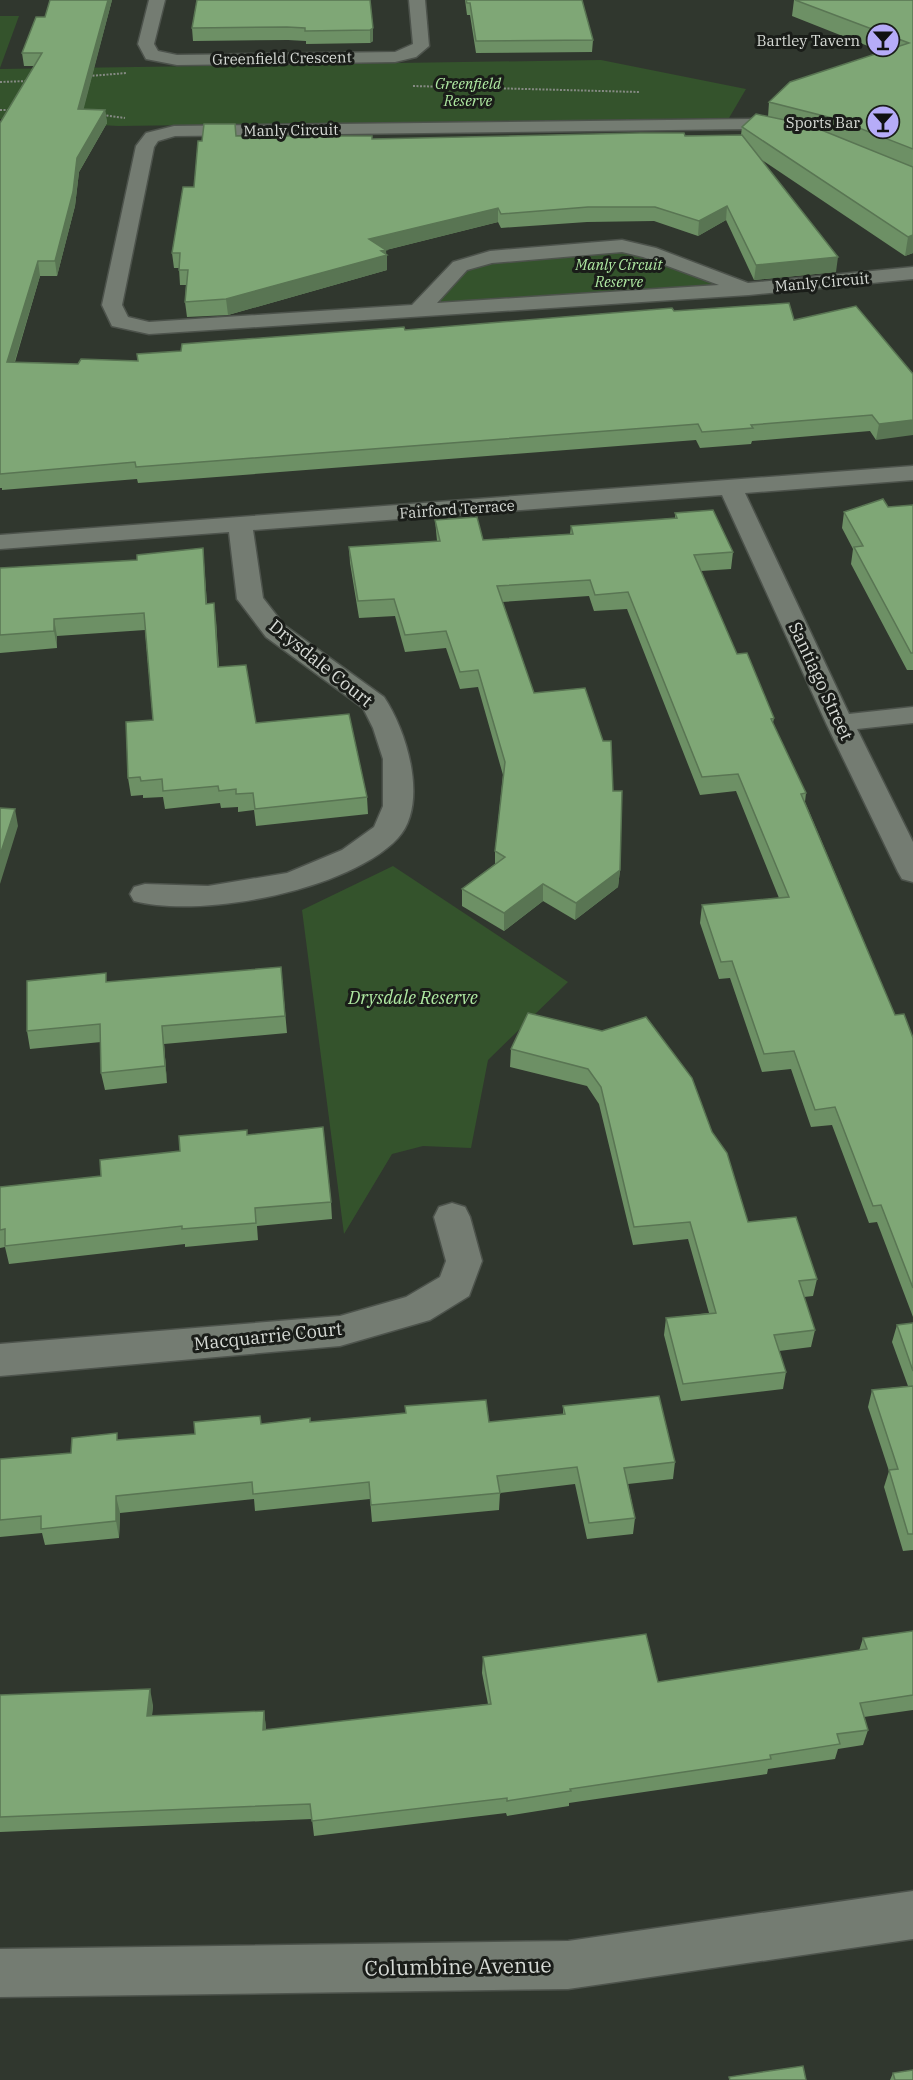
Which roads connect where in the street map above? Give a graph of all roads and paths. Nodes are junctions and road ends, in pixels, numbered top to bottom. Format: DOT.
graph roads {
  1 [pos="157,0"];
  2 [pos="417,0"];
  3 [pos="0,110"];
  4 [pos="11,110"];
  5 [pos="99,115"];
  6 [pos="131,118"];
  7 [pos="804,132"];
  8 [pos="905,280"];
  9 [pos="749,289"];
  10 [pos="418,311"];
  11 [pos="913,473"];
  12 [pos="731,489"];
  13 [pos="240,524"];
  14 [pos="0,542"];
  15 [pos="913,715"];
  16 [pos="840,723"];
  17 [pos="913,872"];
  18 [pos="145,894"];
  19 [pos="453,1217"];
  20 [pos="0,1360"];
  21 [pos="913,1915"];
  22 [pos="0,1973"];
  1 -- 2 [label="street, Greenfield Crescent"];
  3 -- 4 [label="path"];
  5 -- 6 [label="path"];
  7 -- 10 [label="street, Manly Circuit"];
  8 -- 9 [label="street, Manly Circuit"];
  9 -- 10 [label="street, Manly Circuit"];
  9 -- 10 [label="street, Manly Circuit"];
  11 -- 12 [label="street, Fairford Terrace"];
  12 -- 13 [label="street, Fairford Terrace"];
  12 -- 16 [label="street, Santiago Street"];
  13 -- 14 [label="street, Fairford Terrace"];
  13 -- 18 [label="street, Drysdale Court"];
  15 -- 16 [label="street"];
  16 -- 17 [label="street, Santiago Street"];
  19 -- 20 [label="street, Macquarrie Court"];
  21 -- 22 [label="street, Columbine Avenue"];
}
